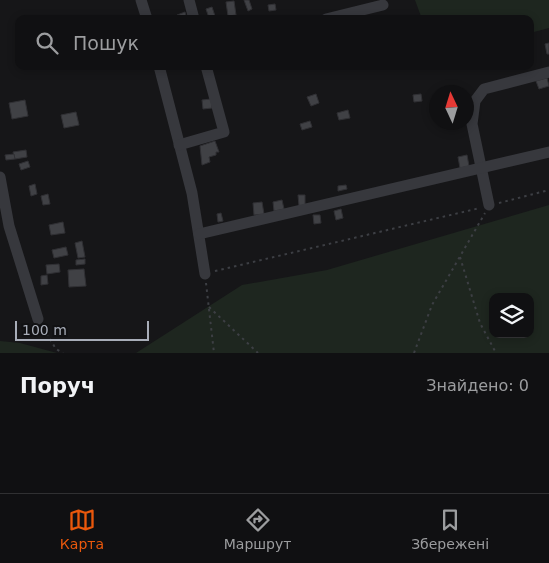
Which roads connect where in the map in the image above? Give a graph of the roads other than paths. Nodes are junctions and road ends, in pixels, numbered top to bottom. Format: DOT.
graph roads {
  1 [pos="141,0"];
  2 [pos="189,0"];
  3 [pos="383,5"];
  4 [pos="146,15"];
  5 [pos="193,15"];
  6 [pos="342,15"];
  7 [pos="161,70"];
  8 [pos="207,70"];
  9 [pos="549,72"];
  10 [pos="179,145"];
  11 [pos="549,152"];
  12 [pos="480,169"];
  13 [pos="0,177"];
  14 [pos="489,205"];
  15 [pos="199,234"];
  16 [pos="205,274"];
  17 [pos="38,319"];
  1 -- 4 [label="street"];
  2 -- 5 [label="street"];
  3 -- 6 [label="street"];
  7 -- 10 [label="street"];
  8 -- 10 [label="street"];
  9 -- 12 [label="street"];
  10 -- 15 [label="street"];
  11 -- 12 [label="street"];
  12 -- 14 [label="street"];
  12 -- 15 [label="street"];
  13 -- 17 [label="street"];
  15 -- 16 [label="street"];
}
